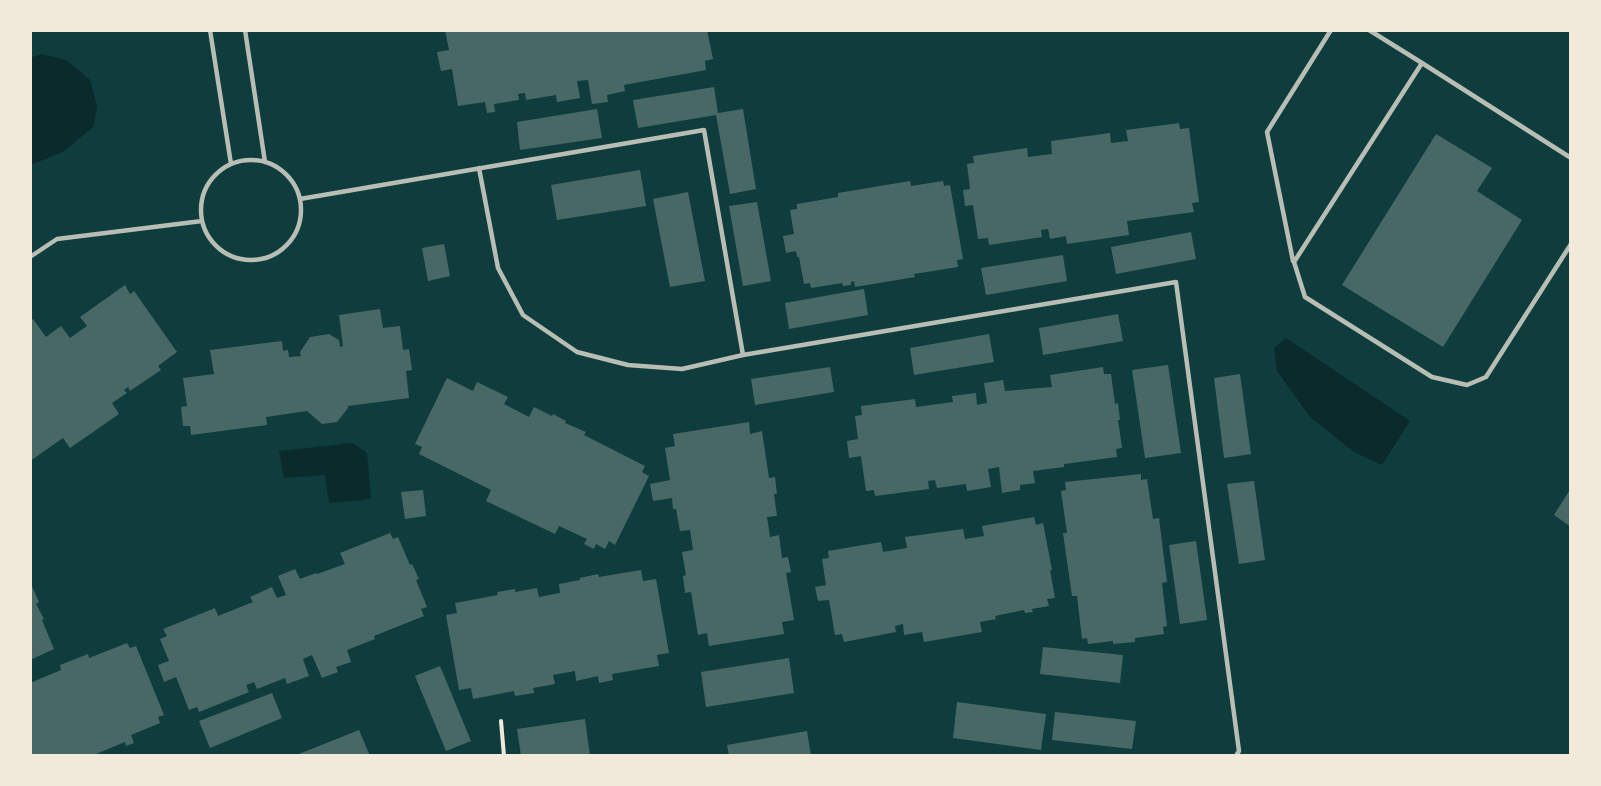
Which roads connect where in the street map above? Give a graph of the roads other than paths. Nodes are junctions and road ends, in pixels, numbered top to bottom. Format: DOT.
graph roads {
  1 [pos="210,30"];
  2 [pos="245,30"];
  3 [pos="1331,30"];
  4 [pos="1369,30"];
  5 [pos="1422,63"];
  6 [pos="1571,158"];
  7 [pos="266,162"];
  8 [pos="231,164"];
  9 [pos="479,168"];
  10 [pos="300,199"];
  11 [pos="202,221"];
  12 [pos="1571,244"];
  13 [pos="30,257"];
  14 [pos="1294,262"];
  15 [pos="743,355"];
  16 [pos="1236,756"];
  1 -- 8 [label="lane"];
  2 -- 7 [label="lane"];
  3 -- 14 [label="lane"];
  4 -- 5 [label="lane"];
  5 -- 6 [label="lane"];
  5 -- 14 [label="lane"];
  7 -- 8 [label="lane"];
  7 -- 10 [label="lane"];
  8 -- 11 [label="lane"];
  9 -- 10 [label="lane"];
  9 -- 15 [label="lane"];
  9 -- 15 [label="lane"];
  10 -- 11 [label="lane"];
  11 -- 13 [label="lane"];
  12 -- 14 [label="lane"];
  15 -- 16 [label="lane"];
}
